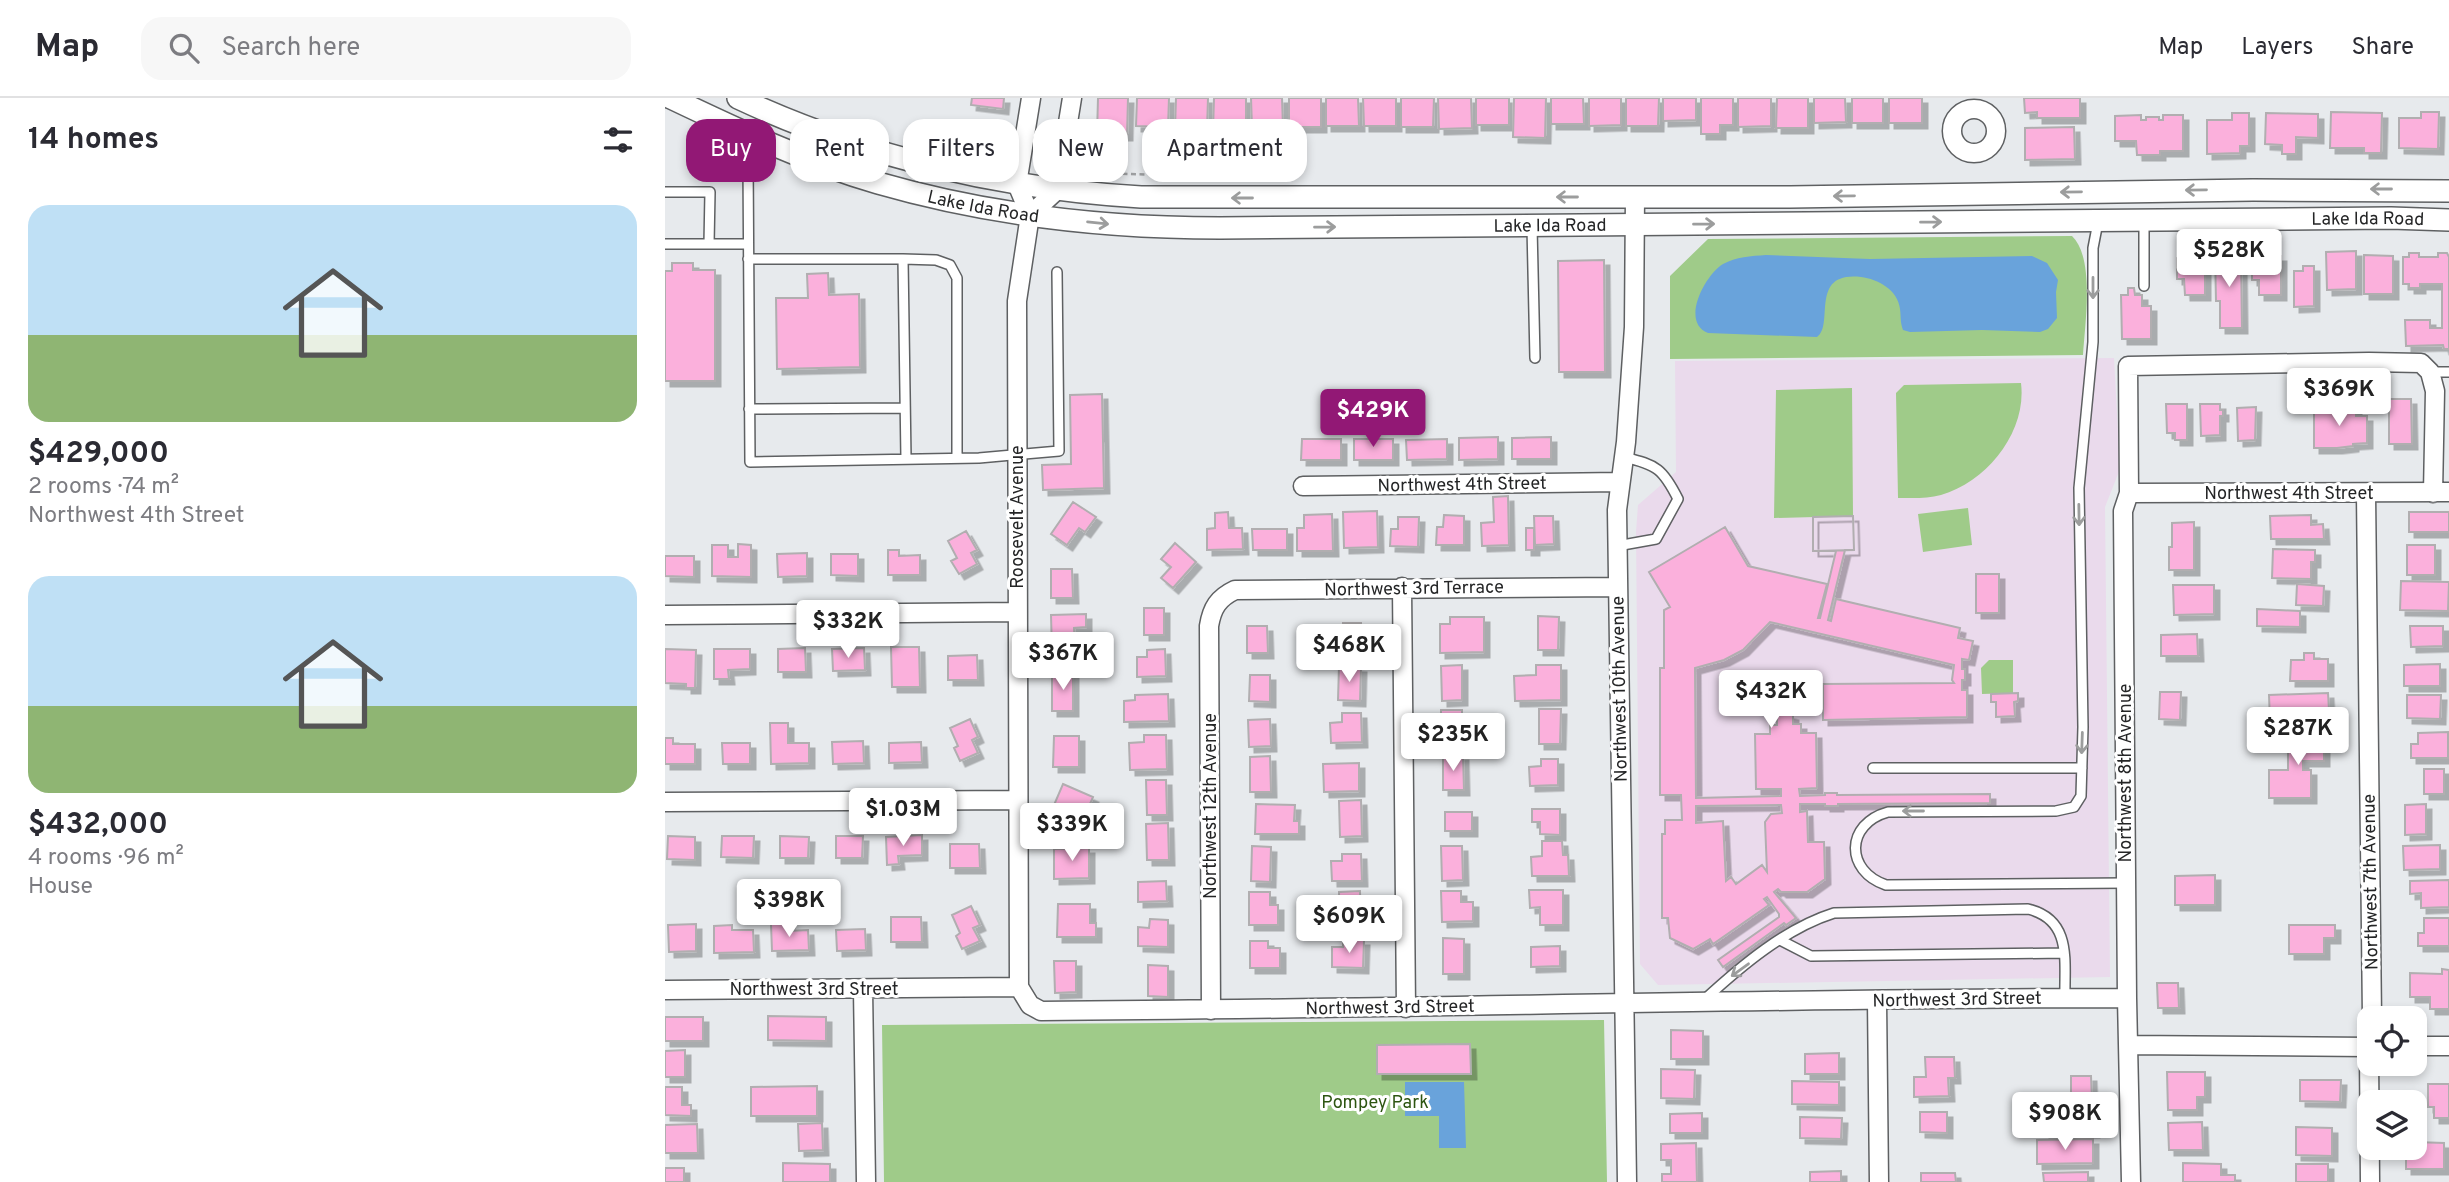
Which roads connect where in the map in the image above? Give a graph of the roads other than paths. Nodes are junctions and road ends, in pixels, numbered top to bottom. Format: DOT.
graph roads {
  1 [pos="671,98"];
  2 [pos="738,98"];
  3 [pos="1031,98"];
  4 [pos="1072,98"];
  5 [pos="1955,98"];
  6 [pos="1958,116"];
  7 [pos="716,119"];
  8 [pos="776,146"];
  9 [pos="748,182"];
  10 [pos="1017,184"];
  11 [pos="1057,190"];
  12 [pos="2422,190"];
  13 [pos="2140,191"];
  14 [pos="2449,191"];
  15 [pos="665,192"];
  16 [pos="1635,196"];
  17 [pos="1030,215"];
  18 [pos="2421,219"];
  19 [pos="2144,220"];
  20 [pos="2449,220"];
  21 [pos="2098,221"];
  22 [pos="1532,225"];
  23 [pos="1636,225"];
  24 [pos="665,244"];
  25 [pos="709,244"];
  26 [pos="748,244"];
  27 [pos="748,259"];
  28 [pos="903,259"];
  29 [pos="1058,272"];
  30 [pos="2144,286"];
  31 [pos="1535,358"];
  32 [pos="2430,372"];
  33 [pos="2449,372"];
  34 [pos="905,408"];
  35 [pos="750,409"];
  36 [pos="1017,455"];
  37 [pos="1624,457"];
  38 [pos="957,458"];
  39 [pos="906,459"];
  40 [pos="1620,482"];
  41 [pos="1303,486"];
  42 [pos="2129,492"];
  43 [pos="2441,492"];
  44 [pos="2366,494"];
  45 [pos="1617,546"];
  46 [pos="1402,587"];
  47 [pos="1617,587"];
  48 [pos="1216,603"];
  49 [pos="1017,612"];
  50 [pos="665,615"];
  51 [pos="1873,768"];
  52 [pos="2081,768"];
  53 [pos="1018,800"];
  54 [pos="665,802"];
  55 [pos="2126,883"];
  56 [pos="1780,940"];
  57 [pos="2064,953"];
  58 [pos="1019,987"];
  59 [pos="863,989"];
  60 [pos="665,990"];
  61 [pos="2065,998"];
  62 [pos="2127,998"];
  63 [pos="1877,1000"];
  64 [pos="1624,1002"];
  65 [pos="1702,1002"];
  66 [pos="2372,1006"];
  67 [pos="1406,1008"];
  68 [pos="1211,1010"];
  69 [pos="2128,1045"];
  70 [pos="2357,1046"];
  71 [pos="2427,1046"];
  72 [pos="2449,1046"];
  73 [pos="2369,1076"];
  74 [pos="866,1182"];
  75 [pos="1627,1182"];
  76 [pos="1879,1182"];
  77 [pos="2131,1182"];
  78 [pos="2370,1182"];
  1 -- 7 [label="street, Lake Ida Road"];
  2 -- 10 [label="street, Lake Ida Road"];
  3 -- 10 [label="street"];
  4 -- 11 [label="street"];
  5 -- 6 [label="street"];
  8 -- 17 [label="street, Lake Ida Road"];
  9 -- 26 [label="lane"];
  10 -- 11 [label="street, Lake Ida Road"];
  10 -- 17 [label="street"];
  16 -- 11 [label="street, Lake Ida Road, one-way"];
  11 -- 17 [label="street"];
  12 -- 13 [label="street, Lake Ida Road, one-way"];
  12 -- 14 [label="street, Lake Ida Road"];
  12 -- 18 [label="street"];
  13 -- 16 [label="street, Lake Ida Road, one-way"];
  13 -- 21 [label="street"];
  15 -- 25 [label="lane"];
  16 -- 23 [label="street, Northwest 10th Avenue"];
  17 -- 22 [label="street, Lake Ida Road, one-way"];
  17 -- 36 [label="street, Roosevelt Avenue"];
  18 -- 19 [label="street, Lake Ida Road"];
  18 -- 20 [label="street, Lake Ida Road"];
  19 -- 21 [label="street, Lake Ida Road"];
  19 -- 30 [label="lane"];
  23 -- 21 [label="street, Lake Ida Road, one-way"];
  21 -- 52 [label="lane, one-way"];
  22 -- 23 [label="street, Lake Ida Road"];
  22 -- 31 [label="lane"];
  23 -- 37 [label="street, Northwest 10th Avenue"];
  24 -- 25 [label="lane"];
  25 -- 26 [label="lane"];
  26 -- 27 [label="lane"];
  27 -- 28 [label="lane"];
  27 -- 35 [label="lane"];
  28 -- 34 [label="lane"];
  28 -- 38 [label="lane"];
  29 -- 36 [label="lane"];
  32 -- 33 [label="lane"];
  32 -- 42 [label="street, Northwest 8th Avenue"];
  32 -- 43 [label="street"];
  34 -- 35 [label="lane"];
  34 -- 39 [label="lane"];
  35 -- 39 [label="lane"];
  36 -- 38 [label="lane"];
  36 -- 49 [label="street, Roosevelt Avenue"];
  37 -- 40 [label="street, Northwest 10th Avenue"];
  37 -- 45 [label="lane"];
  38 -- 39 [label="lane"];
  40 -- 41 [label="street, Northwest 4th Street"];
  40 -- 45 [label="street, Northwest 10th Avenue"];
  42 -- 44 [label="street, Northwest 4th Street"];
  42 -- 55 [label="street, Northwest 8th Avenue"];
  43 -- 44 [label="street, Northwest 4th Street"];
  44 -- 66 [label="street, Northwest 7th Avenue"];
  45 -- 47 [label="street, Northwest 10th Avenue"];
  46 -- 47 [label="street, Northwest 3rd Terrace"];
  46 -- 48 [label="street, Northwest 3rd Terrace"];
  46 -- 67 [label="street"];
  47 -- 64 [label="street, Northwest 10th Avenue"];
  48 -- 68 [label="street, Northwest 12th Avenue"];
  49 -- 50 [label="street"];
  49 -- 53 [label="street, Roosevelt Avenue"];
  51 -- 52 [label="lane"];
  52 -- 55 [label="lane, one-way"];
  53 -- 54 [label="street"];
  53 -- 58 [label="street, Roosevelt Avenue"];
  55 -- 62 [label="street, Northwest 8th Avenue"];
  56 -- 57 [label="lane"];
  56 -- 57 [label="lane"];
  56 -- 65 [label="lane, one-way"];
  57 -- 61 [label="lane"];
  58 -- 59 [label="street, Northwest 3rd Street"];
  58 -- 68 [label="street, Northwest 3rd Street"];
  59 -- 60 [label="street, Northwest 3rd Street"];
  59 -- 74 [label="street"];
  61 -- 62 [label="street, Northwest 3rd Street"];
  61 -- 63 [label="street, Northwest 3rd Street"];
  62 -- 69 [label="street, Northwest 8th Avenue"];
  63 -- 65 [label="street, Northwest 3rd Street"];
  63 -- 76 [label="street"];
  64 -- 65 [label="street, Northwest 3rd Street"];
  64 -- 67 [label="street, Northwest 3rd Street"];
  64 -- 75 [label="street, Northwest 10th Avenue"];
  67 -- 68 [label="street, Northwest 3rd Street"];
  69 -- 70 [label="street"];
  69 -- 77 [label="street, Northwest 8th Avenue"];
  71 -- 72 [label="street"];
  73 -- 78 [label="street"];
}
